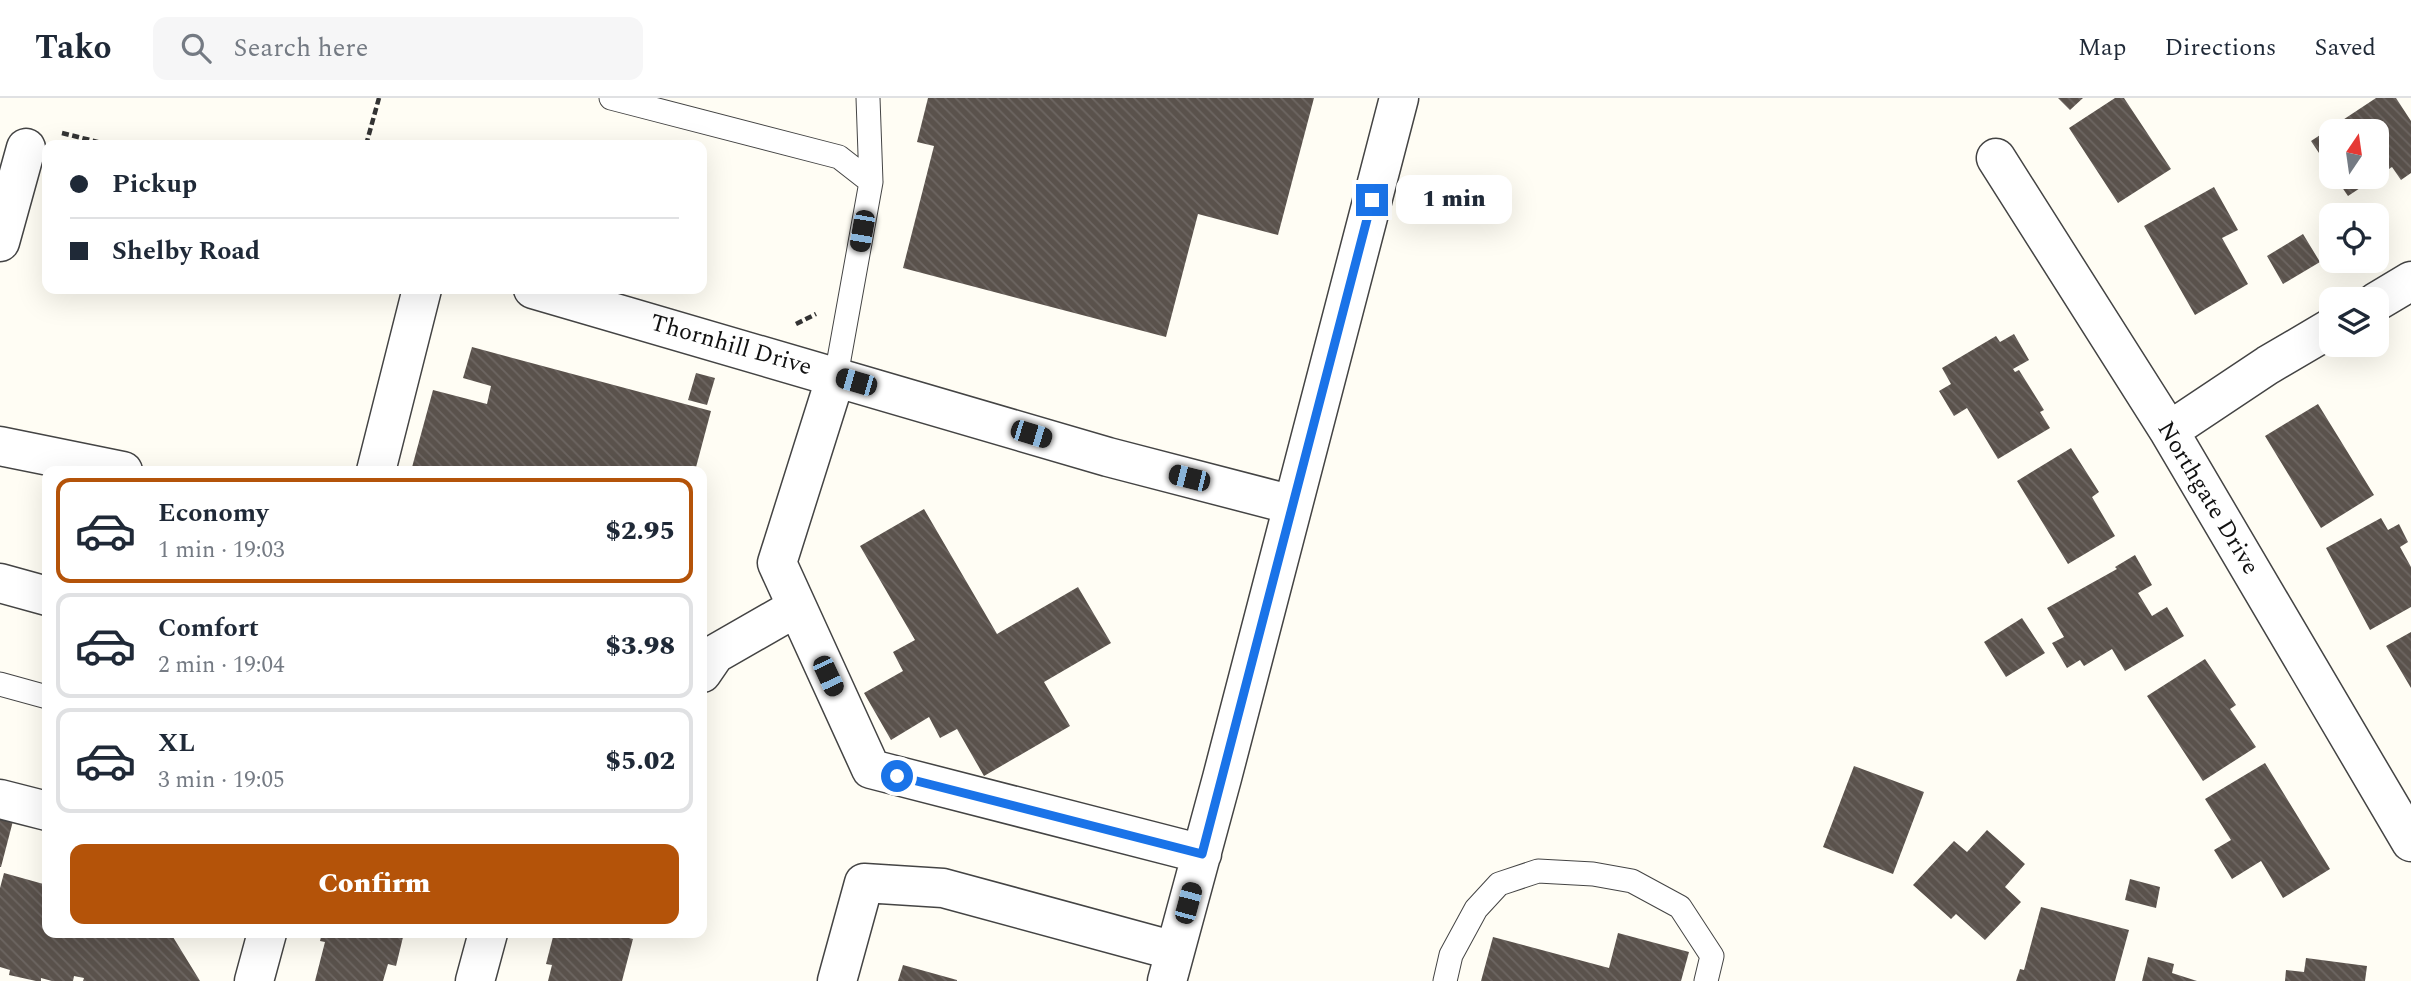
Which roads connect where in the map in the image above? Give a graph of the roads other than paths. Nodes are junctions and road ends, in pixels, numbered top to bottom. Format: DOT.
graph roads {
  1 [pos="611,98"];
  2 [pos="868,98"];
  3 [pos="1399,98"];
  4 [pos="25,147"];
  5 [pos="1996,158"];
  6 [pos="871,182"];
  7 [pos="0,243"];
  8 [pos="2411,281"];
  9 [pos="421,294"];
  10 [pos="550,294"];
  11 [pos="2389,294"];
  12 [pos="2319,335"];
  13 [pos="836,376"];
  14 [pos="2169,431"];
  15 [pos="0,446"];
  16 [pos="98,466"];
  17 [pos="377,466"];
  18 [pos="1293,505"];
  19 [pos="0,583"];
  20 [pos="42,595"];
  21 [pos="797,607"];
  22 [pos="707,666"];
  23 [pos="0,684"];
  24 [pos="42,696"];
  25 [pos="0,799"];
  26 [pos="42,810"];
  27 [pos="2411,842"];
  28 [pos="1202,854"];
  29 [pos="266,938"];
  30 [pos="487,938"];
  31 [pos="1171,966"];
  32 [pos="254,981"];
  33 [pos="475,981"];
  34 [pos="837,981"];
  35 [pos="1445,981"];
  36 [pos="1706,981"];
  1 -- 6 [label="lane"];
  2 -- 6 [label="lane"];
  3 -- 18 [label="street"];
  4 -- 7 [label="street"];
  5 -- 14 [label="street, Northgate Drive"];
  6 -- 13 [label="lane"];
  8 -- 11 [label="street"];
  9 -- 17 [label="street"];
  10 -- 13 [label="street, Thornhill Drive"];
  12 -- 14 [label="street"];
  13 -- 18 [label="street, Thornhill Drive"];
  13 -- 21 [label="street"];
  14 -- 27 [label="street, Northgate Drive"];
  15 -- 16 [label="street"];
  18 -- 28 [label="street"];
  19 -- 20 [label="street"];
  21 -- 22 [label="street"];
  21 -- 28 [label="street"];
  23 -- 24 [label="lane"];
  25 -- 26 [label="street"];
  28 -- 31 [label="street"];
  29 -- 32 [label="street"];
  30 -- 33 [label="street"];
  31 -- 34 [label="street"];
  35 -- 36 [label="lane"];
}
